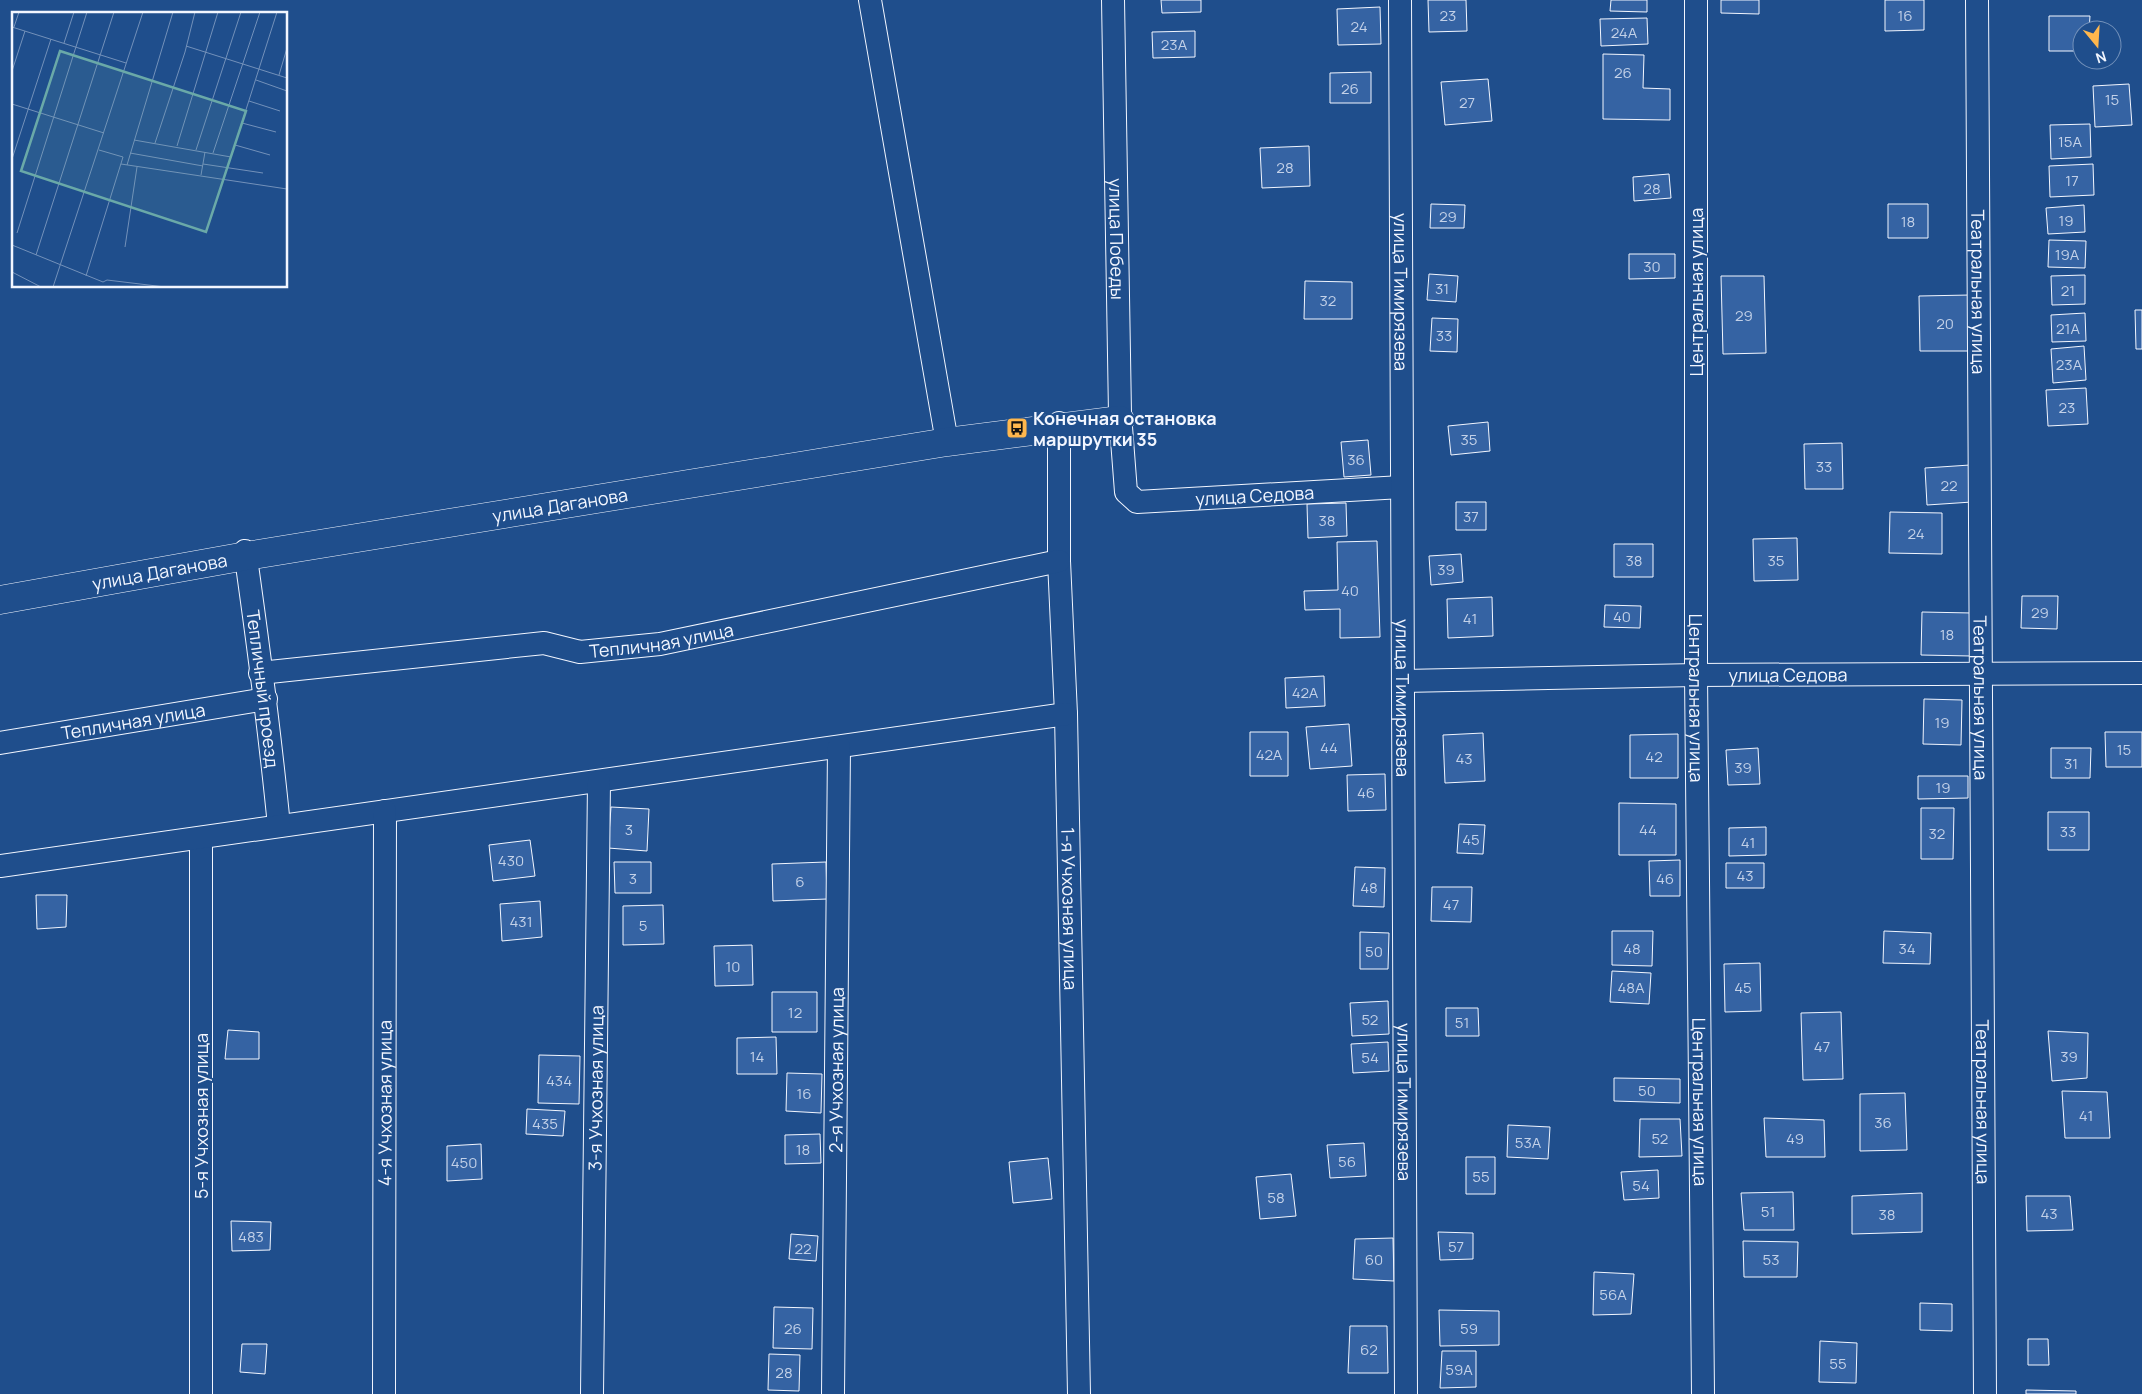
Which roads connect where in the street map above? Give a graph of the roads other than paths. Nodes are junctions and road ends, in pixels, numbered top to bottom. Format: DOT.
graph roads {
  1 [pos="870,0"];
  2 [pos="1113,0"];
  3 [pos="1400,0"];
  4 [pos="1696,0"];
  5 [pos="1977,0"];
  6 [pos="1120,417"];
  7 [pos="1059,426"];
  8 [pos="947,440"];
  9 [pos="1124,477"];
  10 [pos="1402,486"];
  11 [pos="246,554"];
  12 [pos="1059,561"];
  13 [pos="0,594"];
  14 [pos="0,600"];
  15 [pos="260,673"];
  16 [pos="1980,673"];
  17 [pos="2142,673"];
  18 [pos="1696,675"];
  19 [pos="1403,681"];
  20 [pos="266,699"];
  21 [pos="1066,714"];
  22 [pos="0,744"];
  23 [pos="839,747"];
  24 [pos="599,782"];
  25 [pos="385,811"];
  26 [pos="279,826"];
  27 [pos="200,838"];
  28 [pos="0,866"];
  29 [pos="201,1394"];
  30 [pos="384,1394"];
  31 [pos="592,1394"];
  32 [pos="833,1394"];
  33 [pos="1079,1394"];
  34 [pos="1406,1394"];
  35 [pos="1704,1394"];
  36 [pos="1985,1394"];
  1 -- 8 [label="street"];
  2 -- 6 [label="street, улица Победы"];
  3 -- 10 [label="street, улица Тимирязева"];
  4 -- 18 [label="street, Центральная улица"];
  5 -- 16 [label="street, Театральная улица"];
  6 -- 7 [label="main road, улица Даганова"];
  6 -- 9 [label="street, улица Победы"];
  7 -- 8 [label="main road, улица Даганова"];
  7 -- 12 [label="street, 1-я Учхозная улица"];
  8 -- 11 [label="main road, улица Даганова"];
  9 -- 10 [label="street, улица Седова"];
  10 -- 19 [label="street, улица Тимирязева"];
  11 -- 13 [label="main road, улица Даганова"];
  11 -- 14 [label="main road, улица Даганова"];
  11 -- 15 [label="street, Тепличный проезд"];
  12 -- 15 [label="street, Тепличная улица"];
  12 -- 21 [label="street, 1-я Учхозная улица"];
  15 -- 20 [label="street, Тепличный проезд"];
  16 -- 17 [label="street, улица Седова"];
  16 -- 18 [label="street, улица Седова"];
  16 -- 36 [label="street, Театральная улица"];
  18 -- 19 [label="street, улица Седова"];
  18 -- 35 [label="street, Центральная улица"];
  19 -- 34 [label="street, улица Тимирязева"];
  20 -- 22 [label="street, Тепличная улица"];
  20 -- 26 [label="street, Тепличный проезд"];
  21 -- 23 [label="street"];
  21 -- 33 [label="street, 1-я Учхозная улица"];
  23 -- 24 [label="street"];
  23 -- 32 [label="street, 2-я Учхозная улица"];
  24 -- 25 [label="street"];
  24 -- 31 [label="street, 3-я Учхозная улица"];
  25 -- 26 [label="street"];
  25 -- 30 [label="street, 4-я Учхозная улица"];
  26 -- 27 [label="street"];
  27 -- 28 [label="street"];
  27 -- 29 [label="street, 5-я Учхозная улица"];
}
